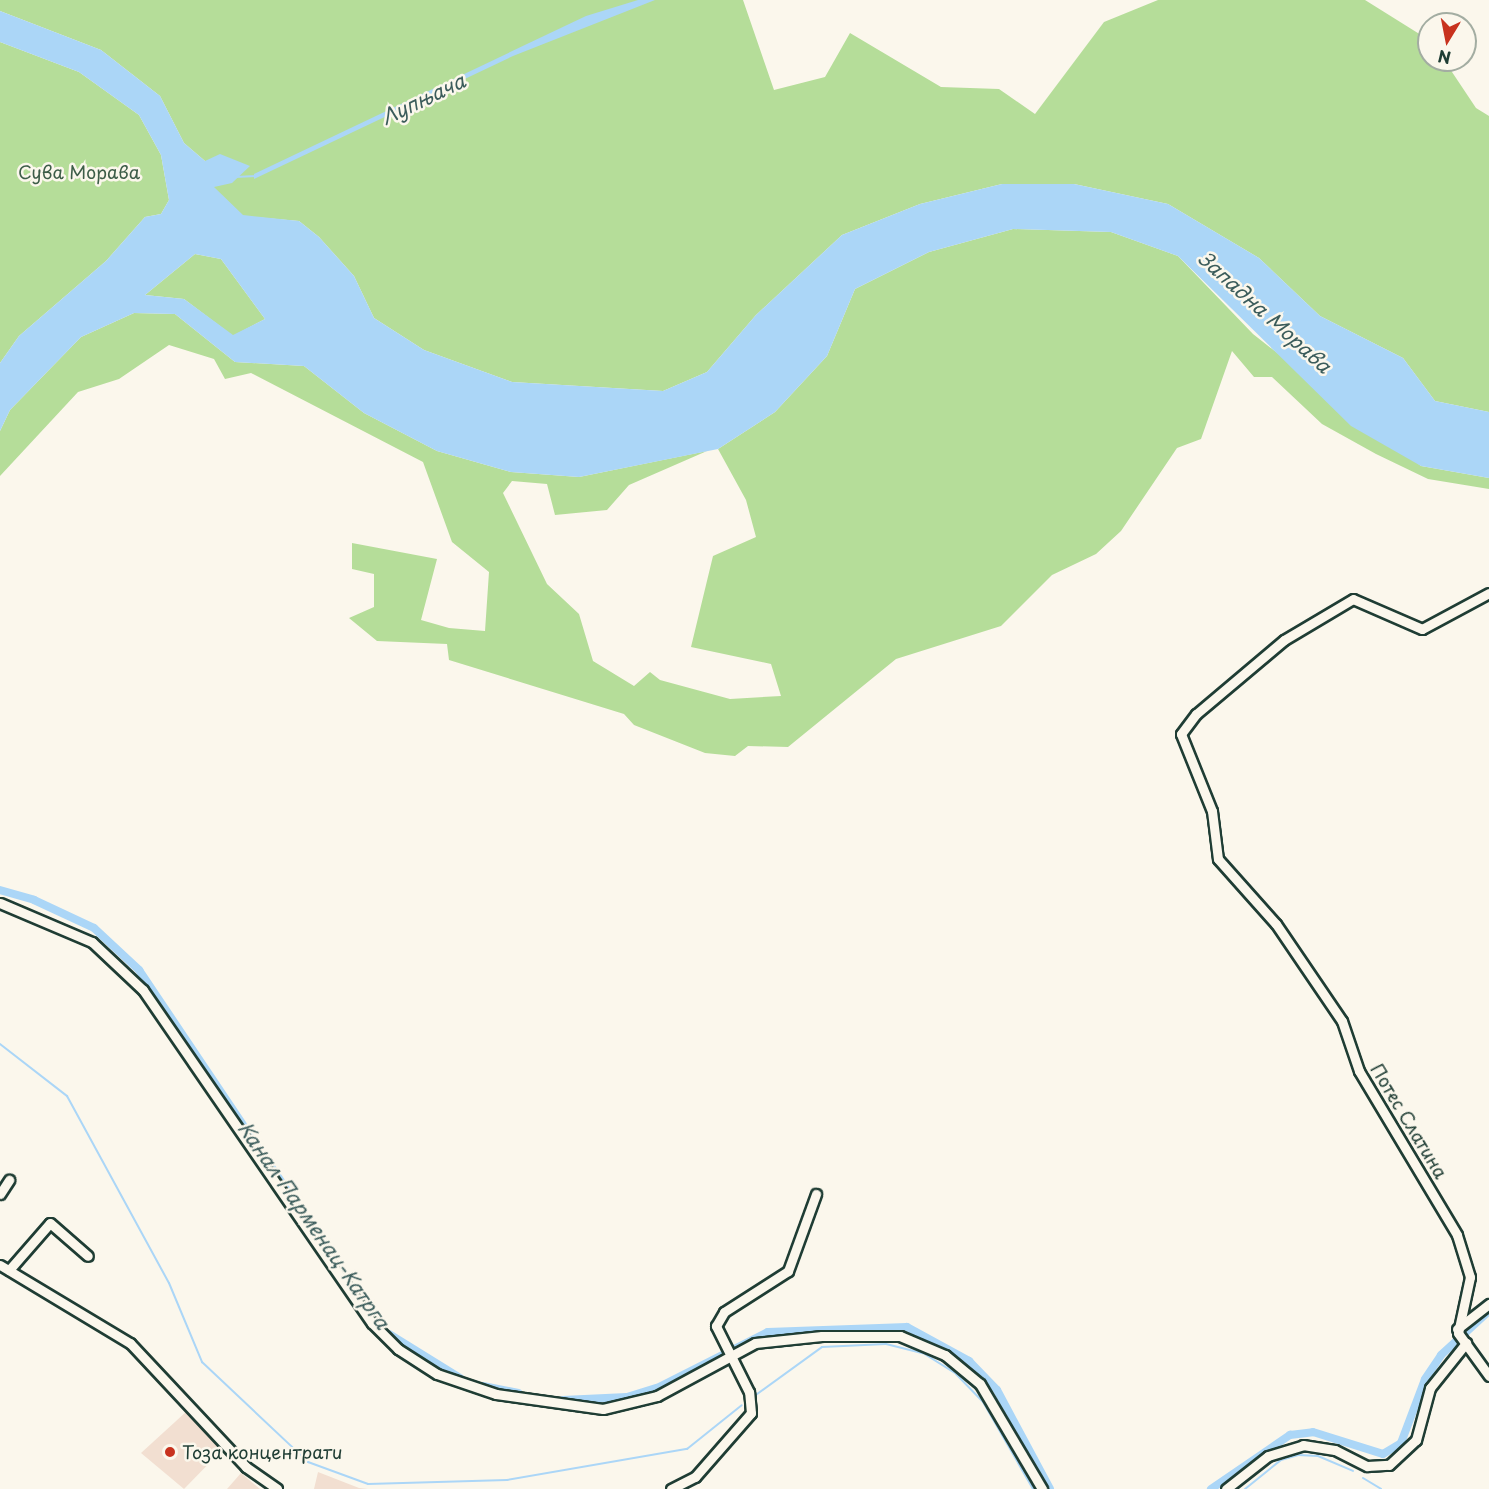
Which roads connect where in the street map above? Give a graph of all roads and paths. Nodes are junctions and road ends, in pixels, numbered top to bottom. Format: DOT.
graph roads {
  1 [pos="1489,593"];
  2 [pos="0,903"];
  3 [pos="9,1180"];
  4 [pos="0,1194"];
  5 [pos="816,1194"];
  6 [pos="88,1256"];
  7 [pos="4,1268"];
  8 [pos="1489,1304"];
  9 [pos="1458,1331"];
  10 [pos="1466,1343"];
  11 [pos="729,1358"];
  12 [pos="1489,1376"];
  13 [pos="277,1489"];
  14 [pos="671,1489"];
  15 [pos="1042,1489"];
  16 [pos="1226,1489"];
  1 -- 9 [label="street, Потес Слатина"];
  2 -- 11 [label="street"];
  3 -- 4 [label="street"];
  5 -- 11 [label="street"];
  6 -- 7 [label="street"];
  7 -- 13 [label="street"];
  8 -- 9 [label="street"];
  9 -- 10 [label="street"];
  10 -- 12 [label="street"];
  10 -- 16 [label="street"];
  11 -- 14 [label="street"];
  11 -- 15 [label="street"];
}
